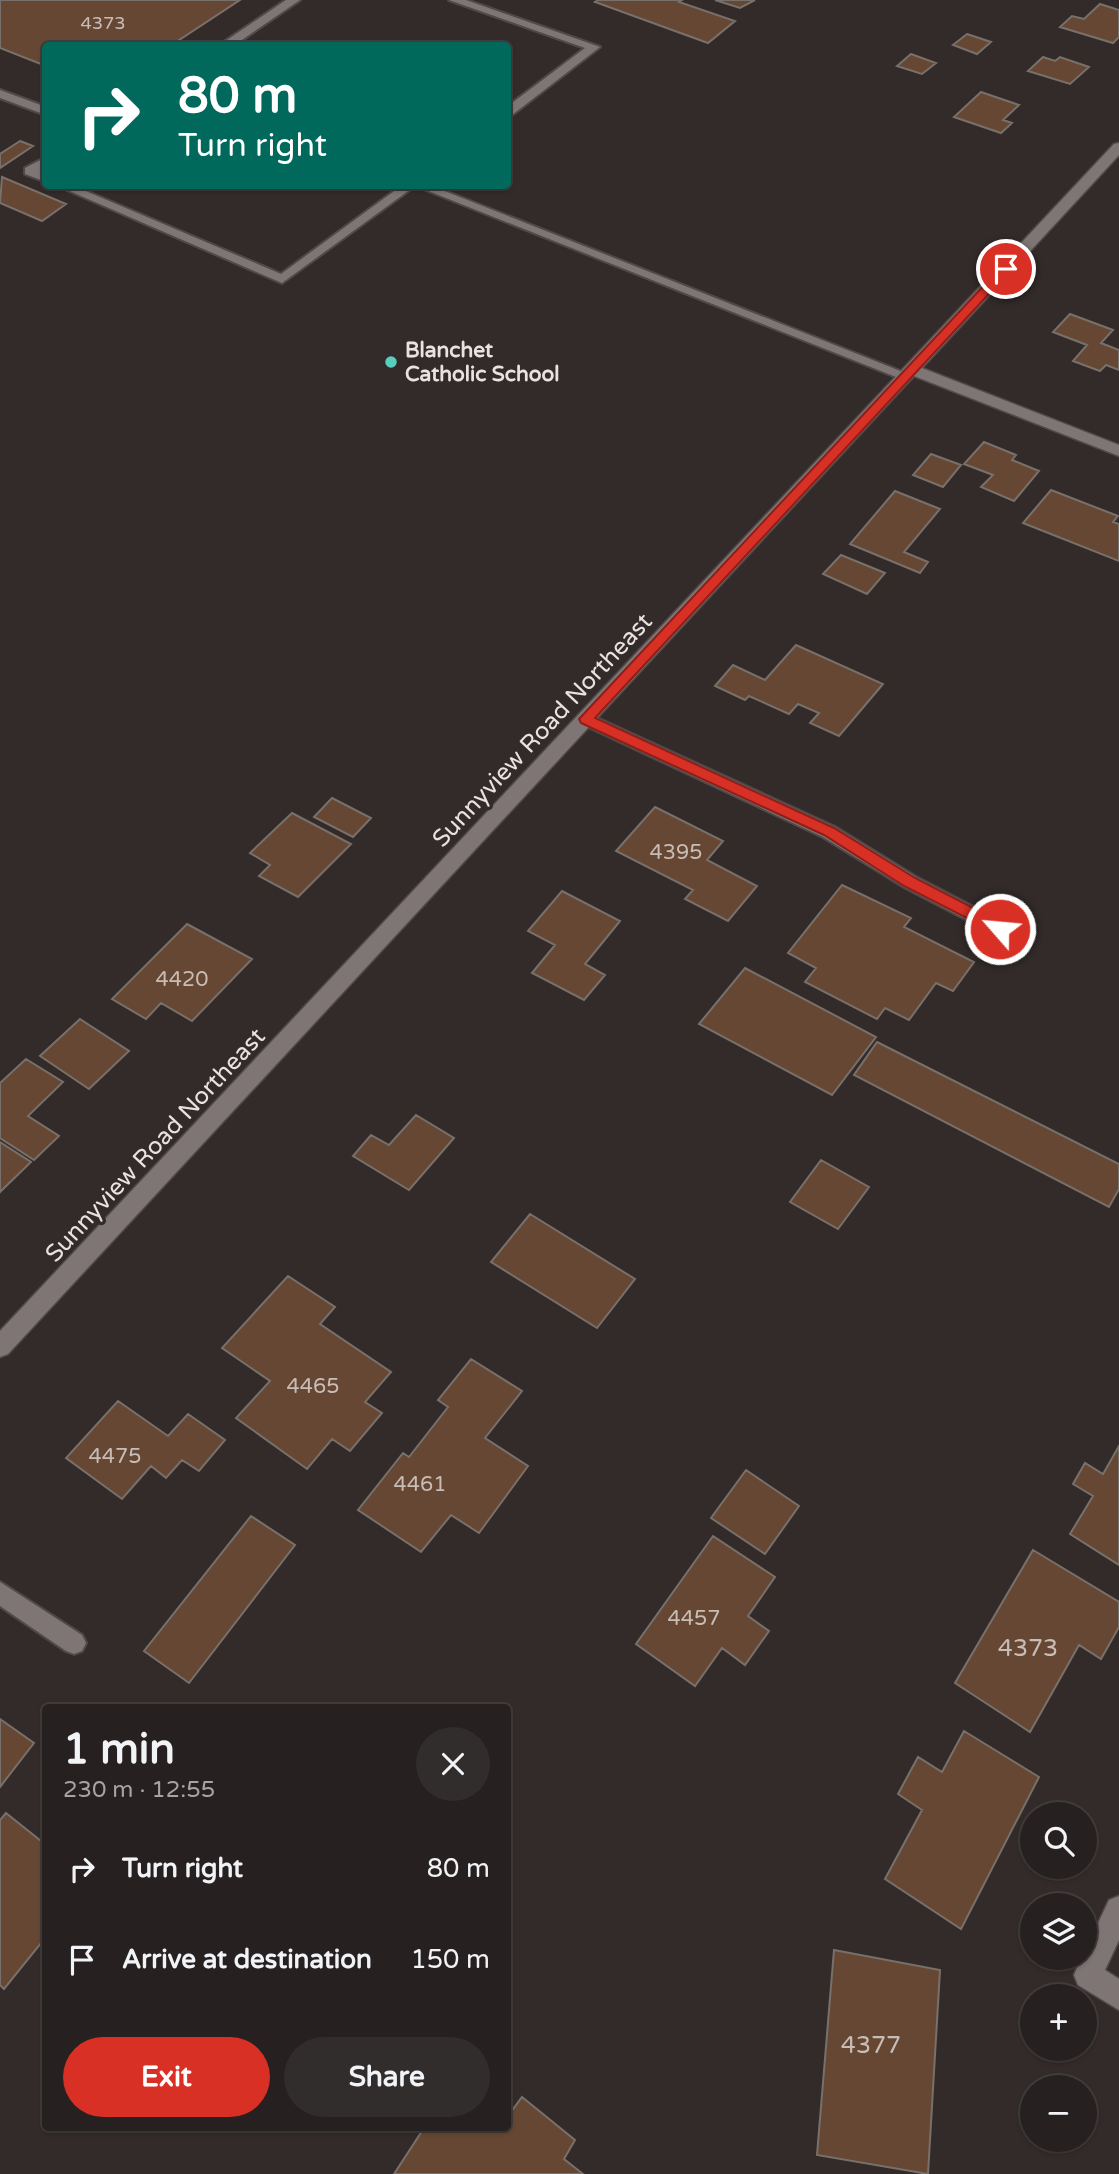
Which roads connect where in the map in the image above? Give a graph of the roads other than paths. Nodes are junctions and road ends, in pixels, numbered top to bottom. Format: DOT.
graph roads {
  1 [pos="294,0"];
  2 [pos="455,0"];
  3 [pos="230,42"];
  4 [pos="0,94"];
  5 [pos="42,110"];
  6 [pos="511,110"];
  7 [pos="1119,147"];
  8 [pos="42,164"];
  9 [pos="42,176"];
  10 [pos="71,189"];
  11 [pos="405,189"];
  12 [pos="430,189"];
  13 [pos="909,373"];
  14 [pos="1119,451"];
  15 [pos="586,719"];
  16 [pos="1000,929"];
  17 [pos="0,1347"];
  18 [pos="0,1593"];
  19 [pos="74,1643"];
  20 [pos="1119,1910"];
  21 [pos="1119,1996"];
  1 -- 3 [label="lane"];
  2 -- 6 [label="lane"];
  4 -- 5 [label="lane"];
  7 -- 13 [label="main road, Sunnyview Road Northeast"];
  8 -- 9 [label="lane"];
  10 -- 11 [label="lane"];
  12 -- 13 [label="lane"];
  13 -- 14 [label="main road"];
  13 -- 15 [label="main road, Sunnyview Road Northeast"];
  15 -- 16 [label="lane"];
  15 -- 17 [label="main road, Sunnyview Road Northeast"];
  18 -- 19 [label="lane"];
  20 -- 21 [label="main road"];
}
